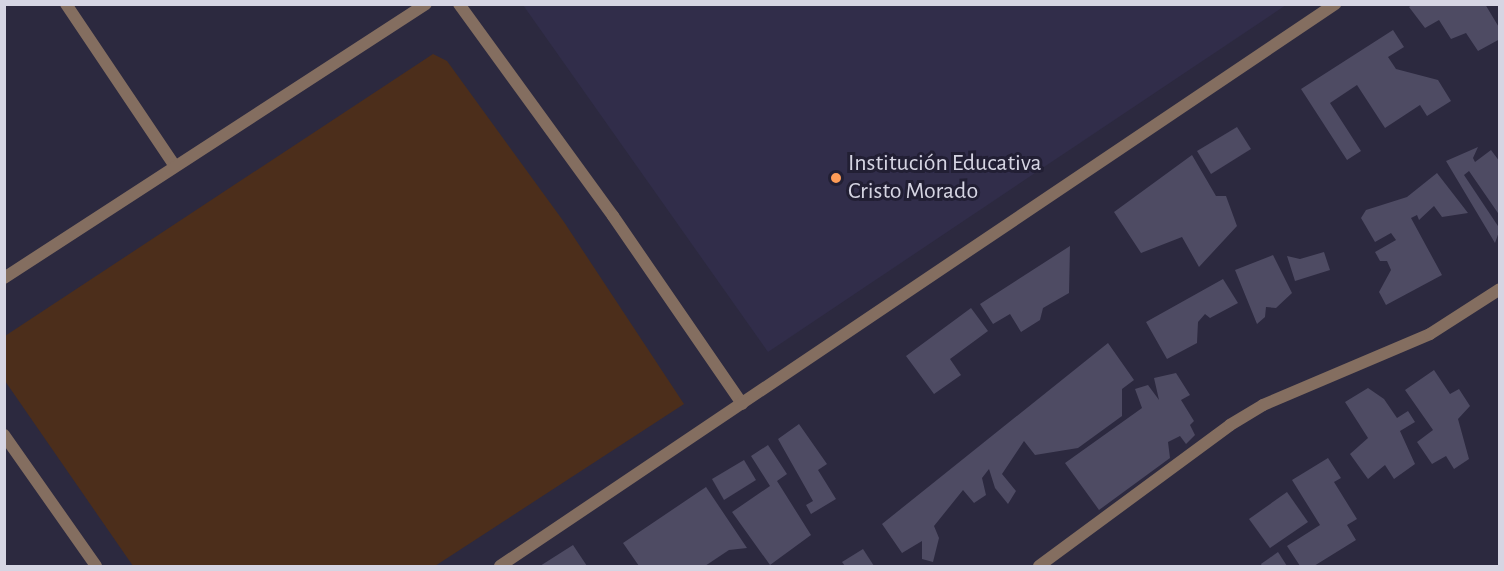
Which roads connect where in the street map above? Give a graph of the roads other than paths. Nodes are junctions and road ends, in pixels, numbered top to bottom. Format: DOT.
graph roads {
  1 [pos="66,4"];
  2 [pos="426,4"];
  3 [pos="459,4"];
  4 [pos="1335,4"];
  5 [pos="175,166"];
  6 [pos="4,278"];
  7 [pos="1500,289"];
  8 [pos="742,404"];
  9 [pos="4,435"];
  10 [pos="96,567"];
  11 [pos="500,567"];
  12 [pos="1039,567"];
  1 -- 5 [label="street"];
  2 -- 5 [label="street"];
  3 -- 8 [label="street"];
  4 -- 8 [label="street"];
  5 -- 6 [label="street"];
  7 -- 12 [label="street"];
  8 -- 11 [label="street"];
  9 -- 10 [label="street"];
}
